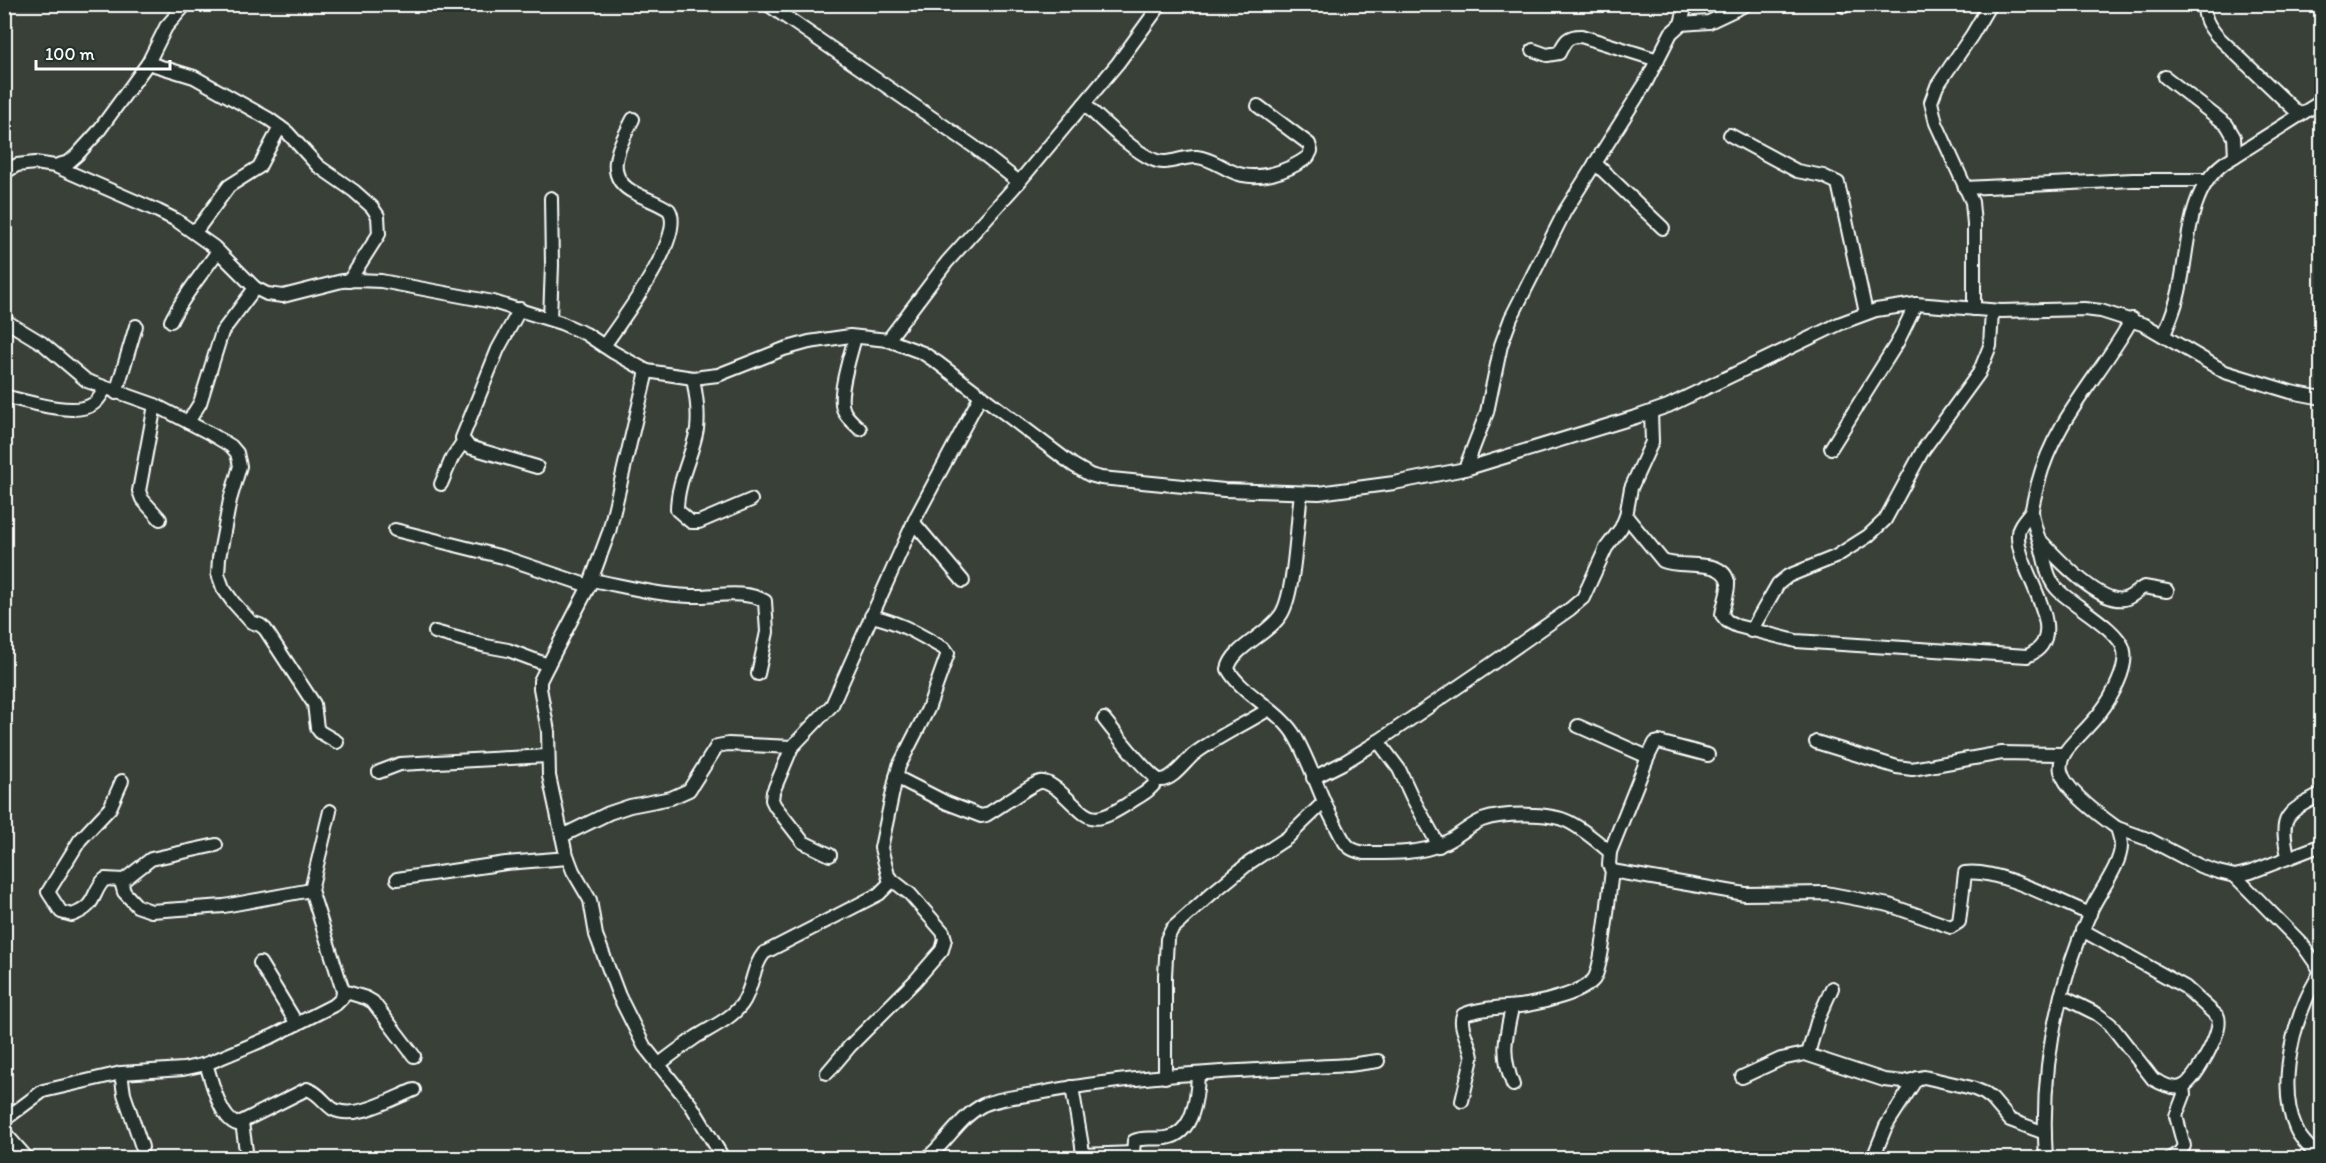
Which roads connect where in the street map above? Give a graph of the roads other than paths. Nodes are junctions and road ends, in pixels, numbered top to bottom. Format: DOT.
graph roads {
  1 [pos="186,4"];
  2 [pos="1145,4"];
  3 [pos="1686,4"];
  4 [pos="1747,4"];
  5 [pos="1990,4"];
  6 [pos="2204,4"];
  7 [pos="775,6"];
  8 [pos="1159,7"];
  9 [pos="1681,24"];
  10 [pos="1533,50"];
  11 [pos="2322,57"];
  12 [pos="1658,60"];
  13 [pos="148,63"];
  14 [pos="2165,77"];
  15 [pos="2321,102"];
  16 [pos="1084,104"];
  17 [pos="1258,106"];
  18 [pos="2300,116"];
  19 [pos="633,118"];
  20 [pos="280,127"];
  21 [pos="1730,135"];
  22 [pos="2235,156"];
  23 [pos="1595,163"];
  24 [pos="55,166"];
  25 [pos="4,173"];
  26 [pos="2206,180"];
  27 [pos="1019,182"];
  28 [pos="1965,188"];
  29 [pos="551,198"];
  30 [pos="1663,228"];
  31 [pos="192,231"];
  32 [pos="218,251"];
  33 [pos="349,280"];
  34 [pos="255,288"];
  35 [pos="1916,304"];
  36 [pos="515,308"];
  37 [pos="1974,309"];
  38 [pos="1992,310"];
  39 [pos="1866,314"];
  40 [pos="550,319"];
  41 [pos="2132,319"];
  42 [pos="4,320"];
  43 [pos="171,321"];
  44 [pos="136,326"];
  45 [pos="2164,335"];
  46 [pos="855,337"];
  47 [pos="888,340"];
  48 [pos="604,346"];
  49 [pos="647,371"];
  50 [pos="693,378"];
  51 [pos="110,391"];
  52 [pos="4,396"];
  53 [pos="981,396"];
  54 [pos="2322,398"];
  55 [pos="155,405"];
  56 [pos="1651,412"];
  57 [pos="188,422"];
  58 [pos="860,429"];
  59 [pos="463,441"];
  60 [pos="1831,448"];
  61 [pos="537,467"];
  62 [pos="1464,469"];
  63 [pos="441,484"];
  64 [pos="1301,493"];
  65 [pos="751,500"];
  66 [pos="2032,510"];
  67 [pos="1626,516"];
  68 [pos="160,519"];
  69 [pos="914,523"];
  70 [pos="395,530"];
  71 [pos="2039,539"];
  72 [pos="963,581"];
  73 [pos="591,583"];
  74 [pos="2167,591"];
  75 [pos="871,616"];
  76 [pos="1752,631"];
  77 [pos="435,632"];
  78 [pos="548,664"];
  79 [pos="758,674"];
  80 [pos="1269,709"];
  81 [pos="1104,719"];
  82 [pos="1578,726"];
  83 [pos="1378,741"];
  84 [pos="337,742"];
  85 [pos="1816,742"];
  86 [pos="792,747"];
  87 [pos="2062,754"];
  88 [pos="1708,755"];
  89 [pos="547,756"];
  90 [pos="1648,758"];
  91 [pos="379,772"];
  92 [pos="896,777"];
  93 [pos="1313,777"];
  94 [pos="1157,780"];
  95 [pos="122,781"];
  96 [pos="2322,794"];
  97 [pos="1323,803"];
  98 [pos="330,811"];
  99 [pos="2117,828"];
  100 [pos="562,836"];
  101 [pos="216,845"];
  102 [pos="2322,845"];
  103 [pos="1439,846"];
  104 [pos="1610,852"];
  105 [pos="830,855"];
  106 [pos="2289,856"];
  107 [pos="568,858"];
  108 [pos="1612,871"];
  109 [pos="2235,876"];
  110 [pos="397,879"];
  111 [pos="891,879"];
  112 [pos="124,880"];
  113 [pos="311,890"];
  114 [pos="2090,914"];
  115 [pos="2082,930"];
  116 [pos="260,963"];
  117 [pos="2321,972"];
  118 [pos="1832,988"];
  119 [pos="343,992"];
  120 [pos="2061,996"];
  121 [pos="1512,1008"];
  122 [pos="297,1024"];
  123 [pos="1809,1054"];
  124 [pos="414,1056"];
  125 [pos="1378,1061"];
  126 [pos="206,1064"];
  127 [pos="658,1065"];
  128 [pos="121,1072"];
  129 [pos="826,1073"];
  130 [pos="1198,1075"];
  131 [pos="1165,1077"];
  132 [pos="1742,1077"];
  133 [pos="1917,1078"];
  134 [pos="1513,1085"];
  135 [pos="2183,1086"];
  136 [pos="1072,1087"];
  137 [pos="414,1090"];
  138 [pos="1462,1101"];
  139 [pos="4,1120"];
  140 [pos="242,1123"];
  141 [pos="4,1132"];
  142 [pos="2044,1133"];
  143 [pos="142,1147"];
  144 [pos="1135,1156"];
  145 [pos="1083,1157"];
  146 [pos="27,1158"];
  147 [pos="247,1158"];
  148 [pos="723,1158"];
  149 [pos="927,1158"];
  150 [pos="1873,1158"];
  151 [pos="2046,1158"];
  152 [pos="2171,1158"];
  153 [pos="2319,1158"];
  1 -- 13 [label="street"];
  2 -- 8 [label="street"];
  3 -- 9 [label="street"];
  4 -- 9 [label="street"];
  5 -- 28 [label="street"];
  6 -- 18 [label="street"];
  7 -- 27 [label="street"];
  8 -- 16 [label="street"];
  9 -- 12 [label="street"];
  10 -- 12 [label="street"];
  11 -- 15 [label="street"];
  12 -- 23 [label="street"];
  13 -- 20 [label="street"];
  13 -- 24 [label="street"];
  14 -- 22 [label="street"];
  15 -- 18 [label="street"];
  16 -- 17 [label="street"];
  16 -- 27 [label="street"];
  18 -- 22 [label="street"];
  19 -- 48 [label="street"];
  20 -- 31 [label="street"];
  20 -- 33 [label="street"];
  21 -- 39 [label="street"];
  22 -- 26 [label="street"];
  23 -- 30 [label="street"];
  23 -- 62 [label="street"];
  24 -- 25 [label="street"];
  24 -- 31 [label="street"];
  26 -- 28 [label="street"];
  26 -- 45 [label="street"];
  27 -- 47 [label="street"];
  28 -- 37 [label="street"];
  29 -- 40 [label="street"];
  31 -- 32 [label="street"];
  32 -- 34 [label="street"];
  32 -- 43 [label="street"];
  33 -- 34 [label="street"];
  33 -- 36 [label="street"];
  34 -- 57 [label="street"];
  35 -- 37 [label="street"];
  35 -- 39 [label="street"];
  35 -- 60 [label="street"];
  36 -- 40 [label="street"];
  36 -- 59 [label="street"];
  37 -- 38 [label="street"];
  38 -- 41 [label="street"];
  38 -- 76 [label="street"];
  39 -- 56 [label="street"];
  40 -- 48 [label="street"];
  41 -- 45 [label="street"];
  41 -- 66 [label="street"];
  42 -- 51 [label="street"];
  44 -- 51 [label="street"];
  45 -- 54 [label="street"];
  46 -- 47 [label="street"];
  46 -- 50 [label="street"];
  46 -- 58 [label="street"];
  47 -- 53 [label="street"];
  48 -- 49 [label="street"];
  49 -- 50 [label="street"];
  49 -- 73 [label="street"];
  50 -- 65 [label="street"];
  51 -- 52 [label="street"];
  51 -- 55 [label="street"];
  53 -- 64 [label="street"];
  53 -- 69 [label="street"];
  55 -- 57 [label="street"];
  55 -- 68 [label="street"];
  56 -- 62 [label="street"];
  56 -- 67 [label="street"];
  57 -- 84 [label="street"];
  59 -- 61 [label="street"];
  59 -- 63 [label="street"];
  62 -- 64 [label="street"];
  64 -- 80 [label="street"];
  66 -- 71 [label="street"];
  66 -- 76 [label="street"];
  67 -- 76 [label="street"];
  67 -- 83 [label="street"];
  69 -- 72 [label="street"];
  69 -- 75 [label="street"];
  70 -- 73 [label="street"];
  71 -- 74 [label="street"];
  71 -- 87 [label="street"];
  73 -- 78 [label="street"];
  73 -- 79 [label="street"];
  75 -- 86 [label="street"];
  75 -- 92 [label="street"];
  77 -- 78 [label="street"];
  78 -- 89 [label="street"];
  80 -- 93 [label="street"];
  80 -- 94 [label="street"];
  81 -- 94 [label="street"];
  82 -- 90 [label="street"];
  83 -- 93 [label="street"];
  83 -- 103 [label="street"];
  85 -- 87 [label="street"];
  86 -- 100 [label="street"];
  86 -- 105 [label="street"];
  87 -- 99 [label="street"];
  88 -- 90 [label="street"];
  89 -- 91 [label="street"];
  89 -- 100 [label="street"];
  90 -- 104 [label="street"];
  92 -- 94 [label="street"];
  92 -- 111 [label="street"];
  93 -- 97 [label="street"];
  95 -- 112 [label="street"];
  96 -- 106 [label="street"];
  97 -- 103 [label="street"];
  97 -- 131 [label="street"];
  98 -- 113 [label="street"];
  99 -- 109 [label="street"];
  99 -- 114 [label="street"];
  100 -- 107 [label="street"];
  101 -- 112 [label="street"];
  102 -- 106 [label="street"];
  103 -- 104 [label="street"];
  104 -- 108 [label="street"];
  106 -- 109 [label="street"];
  107 -- 110 [label="street"];
  107 -- 127 [label="street"];
  108 -- 114 [label="street"];
  108 -- 121 [label="street"];
  109 -- 117 [label="street"];
  111 -- 127 [label="street"];
  111 -- 129 [label="street"];
  112 -- 113 [label="street"];
  113 -- 119 [label="street"];
  114 -- 115 [label="street"];
  115 -- 120 [label="street"];
  115 -- 135 [label="street"];
  116 -- 122 [label="street"];
  117 -- 153 [label="street"];
  118 -- 123 [label="street"];
  119 -- 122 [label="street"];
  119 -- 124 [label="street"];
  120 -- 135 [label="street"];
  120 -- 142 [label="street"];
  121 -- 134 [label="street"];
  121 -- 138 [label="street"];
  122 -- 126 [label="street"];
  123 -- 132 [label="street"];
  123 -- 133 [label="street"];
  125 -- 130 [label="street"];
  126 -- 128 [label="street"];
  126 -- 140 [label="street"];
  127 -- 148 [label="street"];
  128 -- 139 [label="street"];
  128 -- 143 [label="street"];
  130 -- 131 [label="street"];
  130 -- 144 [label="street"];
  131 -- 136 [label="street"];
  133 -- 142 [label="street"];
  133 -- 150 [label="street"];
  135 -- 152 [label="street"];
  136 -- 145 [label="street"];
  136 -- 149 [label="street"];
  137 -- 140 [label="street"];
  140 -- 147 [label="street"];
  141 -- 146 [label="street"];
  142 -- 151 [label="street"];
  144 -- 145 [label="street"];
}
